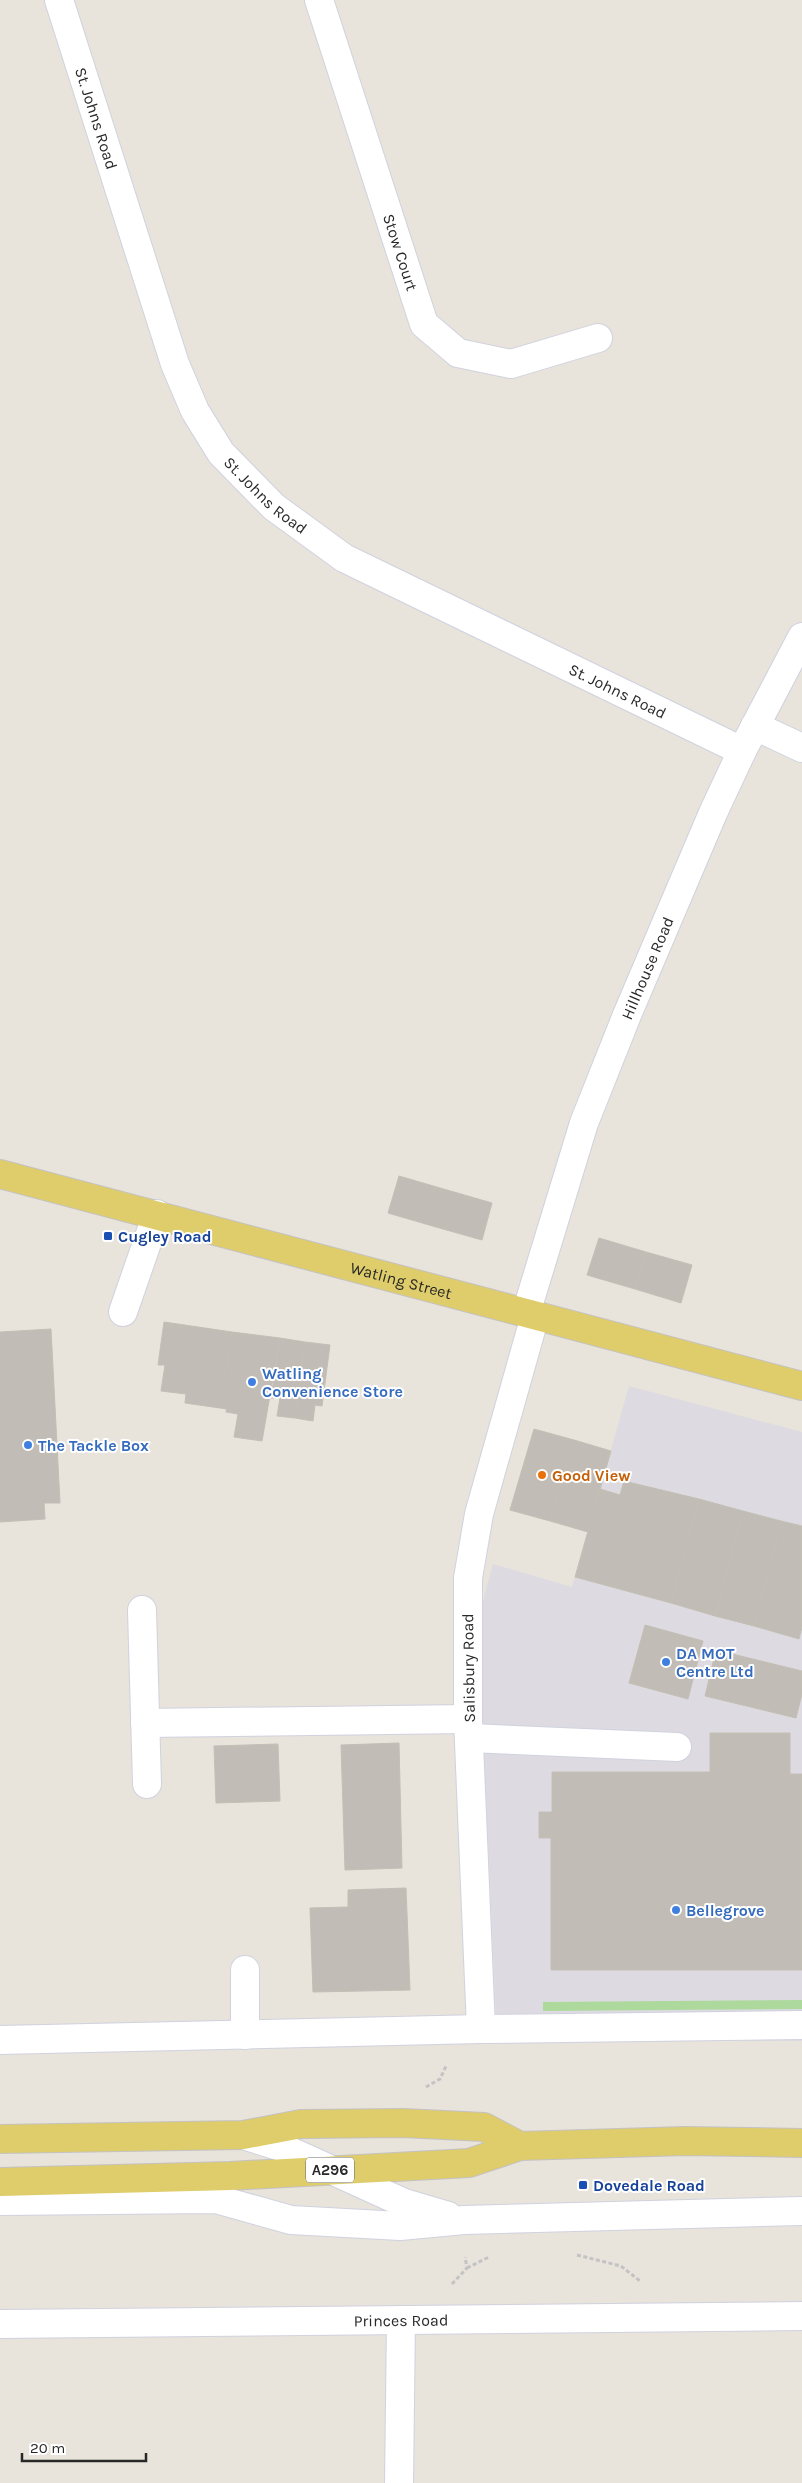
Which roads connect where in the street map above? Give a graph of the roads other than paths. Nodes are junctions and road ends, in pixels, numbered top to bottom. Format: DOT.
graph roads {
  1 [pos="59,0"];
  2 [pos="319,0"];
  3 [pos="598,338"];
  4 [pos="802,638"];
  5 [pos="756,726"];
  6 [pos="802,748"];
  7 [pos="742,751"];
  8 [pos="0,1174"];
  9 [pos="157,1214"];
  10 [pos="124,1312"];
  11 [pos="530,1314"];
  12 [pos="802,1386"];
  13 [pos="142,1610"];
  14 [pos="146,1723"];
  15 [pos="468,1728"];
  16 [pos="677,1748"];
  17 [pos="147,1784"];
  18 [pos="246,1970"];
  19 [pos="802,2025"];
  20 [pos="481,2029"];
  21 [pos="246,2035"];
  22 [pos="0,2040"];
  23 [pos="243,2135"];
  24 [pos="0,2139"];
  25 [pos="802,2143"];
  26 [pos="520,2146"];
  27 [pos="332,2170"];
  28 [pos="0,2182"];
  29 [pos="0,2201"];
  30 [pos="802,2211"];
  31 [pos="464,2220"];
  32 [pos="802,2316"];
  33 [pos="401,2320"];
  34 [pos="0,2324"];
  35 [pos="399,2483"];
  1 -- 7 [label="street, St. Johns Road"];
  2 -- 3 [label="street, Stow Court"];
  4 -- 5 [label="street, Hillhouse Road"];
  5 -- 6 [label="street"];
  5 -- 7 [label="street, Hillhouse Road"];
  7 -- 11 [label="street, Hillhouse Road"];
  8 -- 9 [label="main road, Watling Street"];
  9 -- 10 [label="street"];
  9 -- 11 [label="main road, Watling Street"];
  11 -- 12 [label="main road, Watling Street"];
  11 -- 15 [label="street, Salisbury Road"];
  13 -- 14 [label="street"];
  14 -- 15 [label="street"];
  14 -- 17 [label="street"];
  15 -- 16 [label="street"];
  15 -- 20 [label="street, Salisbury Road"];
  18 -- 21 [label="street"];
  19 -- 20 [label="street"];
  20 -- 21 [label="street"];
  21 -- 22 [label="street"];
  23 -- 24 [label="main road, A296"];
  23 -- 26 [label="main road, A296"];
  23 -- 27 [label="street"];
  25 -- 26 [label="main road, A296"];
  26 -- 27 [label="main road, A296"];
  27 -- 28 [label="main road, A296"];
  27 -- 31 [label="street"];
  29 -- 31 [label="street"];
  30 -- 31 [label="street"];
  32 -- 33 [label="street, Princes Road"];
  33 -- 34 [label="street, Princes Road"];
  33 -- 35 [label="street"];
}
